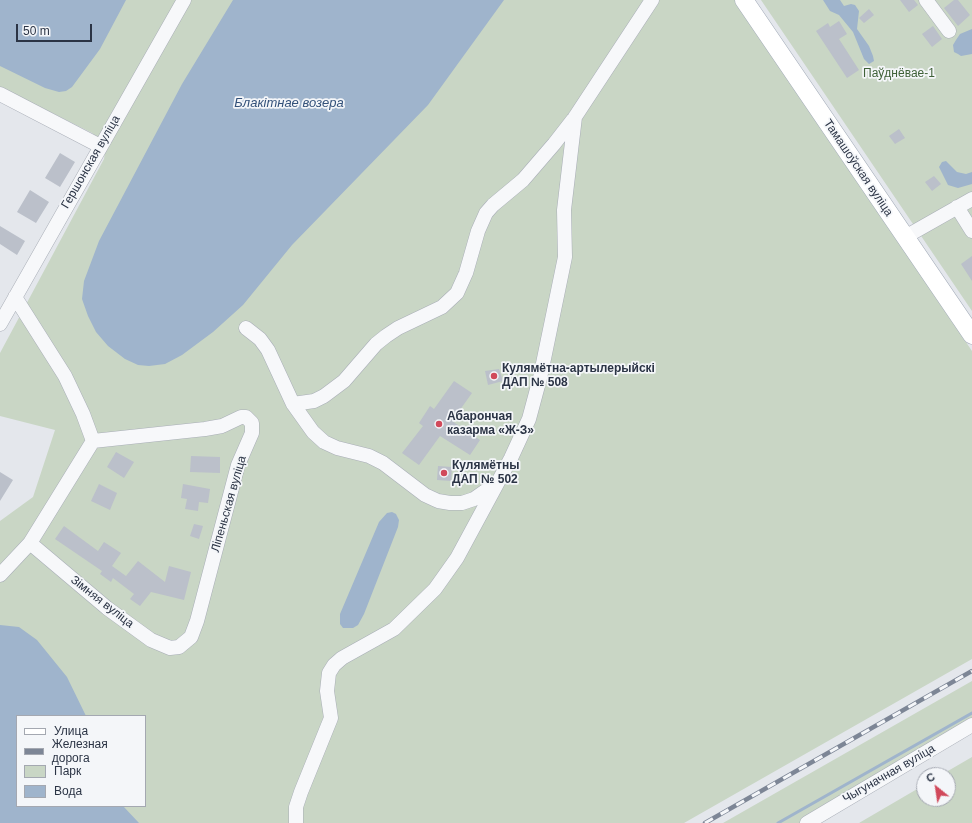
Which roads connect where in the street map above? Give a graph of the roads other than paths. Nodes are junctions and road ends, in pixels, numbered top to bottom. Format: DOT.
graph roads {
  1 [pos="184,0"];
  2 [pos="652,0"];
  3 [pos="744,0"];
  4 [pos="926,0"];
  5 [pos="949,31"];
  6 [pos="0,94"];
  7 [pos="575,117"];
  8 [pos="100,146"];
  9 [pos="972,199"];
  10 [pos="957,207"];
  11 [pos="972,231"];
  12 [pos="905,237"];
  13 [pos="15,297"];
  14 [pos="0,324"];
  15 [pos="246,328"];
  16 [pos="972,335"];
  17 [pos="293,404"];
  18 [pos="93,441"];
  19 [pos="498,481"];
  20 [pos="30,543"];
  21 [pos="0,575"];
  22 [pos="179,647"];
  23 [pos="972,725"];
  24 [pos="296,823"];
  25 [pos="807,823"];
  1 -- 8 [label="street, Гершонская вуліца"];
  2 -- 7 [label="street"];
  3 -- 12 [label="main road, Тамашоўская вуліца"];
  4 -- 5 [label="street"];
  6 -- 8 [label="street"];
  7 -- 17 [label="street"];
  7 -- 19 [label="street"];
  8 -- 13 [label="street, Гершонская вуліца"];
  9 -- 10 [label="street"];
  10 -- 11 [label="street"];
  10 -- 12 [label="street"];
  12 -- 16 [label="main road, Тамашоўская вуліца"];
  13 -- 14 [label="street, Гершонская вуліца"];
  13 -- 18 [label="street"];
  15 -- 17 [label="street"];
  17 -- 19 [label="street"];
  18 -- 20 [label="street"];
  18 -- 22 [label="street, Ліпеньская вуліца"];
  19 -- 24 [label="street"];
  20 -- 21 [label="street"];
  20 -- 22 [label="street, Зімняя вуліца"];
  23 -- 25 [label="street, Чыгуначная вуліца"];
}
